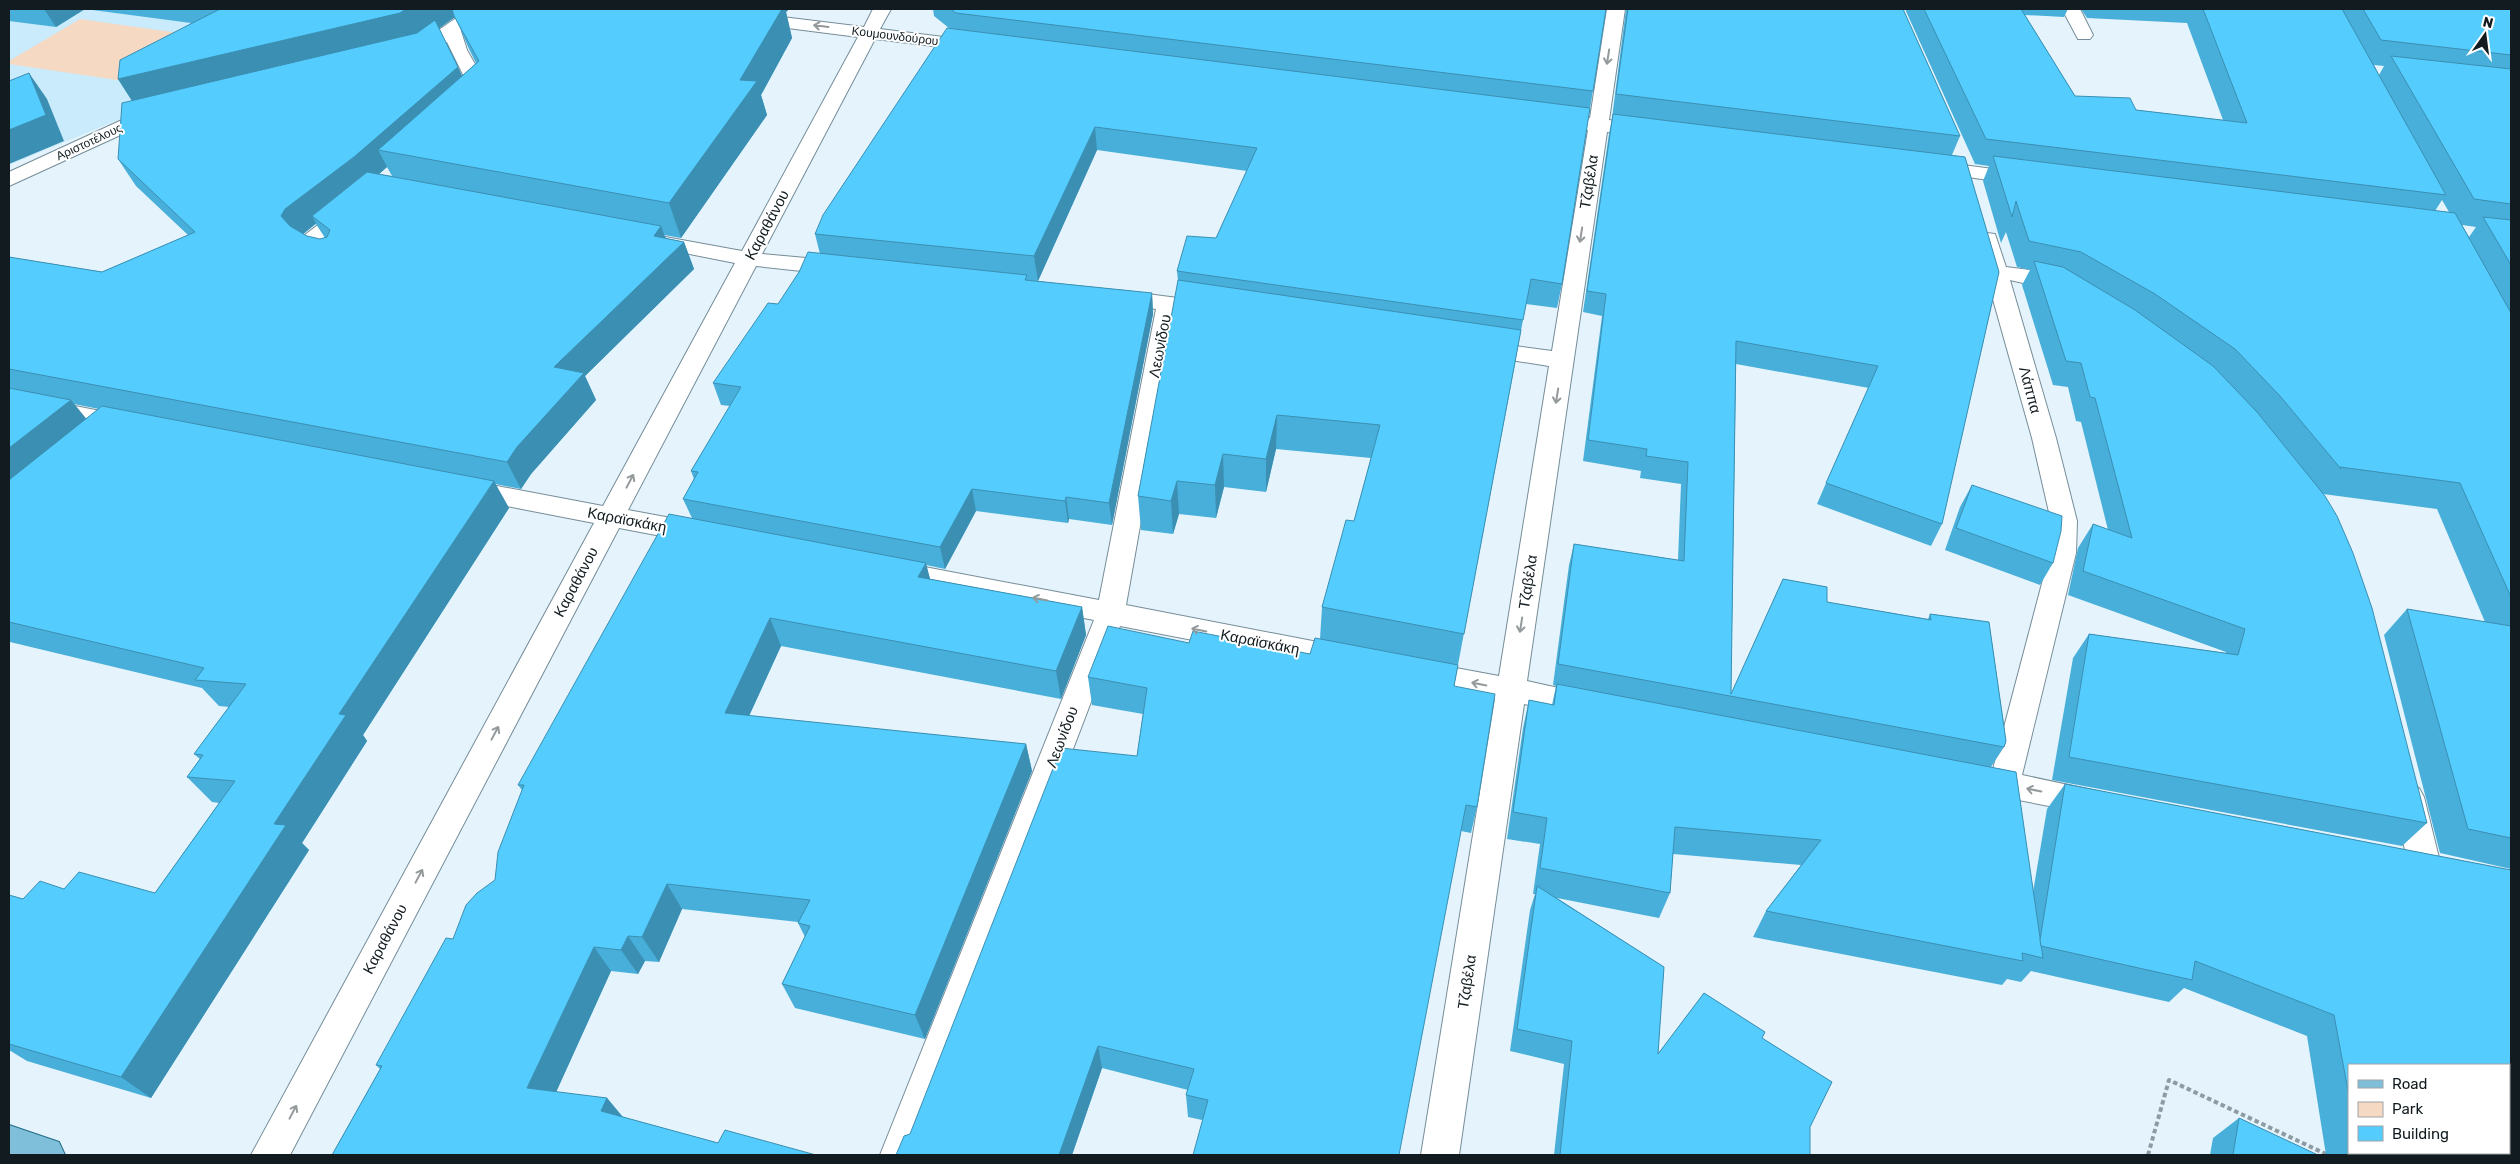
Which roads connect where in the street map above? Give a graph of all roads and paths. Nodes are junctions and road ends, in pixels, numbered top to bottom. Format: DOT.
graph roads {
  1 [pos="480,9"];
  2 [pos="678,9"];
  3 [pos="882,9"];
  4 [pos="1616,9"];
  5 [pos="2071,9"];
  6 [pos="452,30"];
  7 [pos="870,32"];
  8 [pos="2084,35"];
  9 [pos="998,49"];
  10 [pos="393,59"];
  11 [pos="170,113"];
  12 [pos="461,113"];
  13 [pos="1529,116"];
  14 [pos="1598,125"];
  15 [pos="1666,133"];
  16 [pos="1954,148"];
  17 [pos="1909,164"];
  18 [pos="1967,172"];
  19 [pos="9,180"];
  20 [pos="2045,181"];
  21 [pos="369,195"];
  22 [pos="631,237"];
  23 [pos="333,258"];
  24 [pos="749,259"];
  25 [pos="856,270"];
  26 [pos="1998,272"];
  27 [pos="1100,296"];
  28 [pos="2086,298"];
  29 [pos="1168,303"];
  30 [pos="1228,311"];
  31 [pos="1454,344"];
  32 [pos="1562,360"];
  33 [pos="9,401"];
  34 [pos="119,422"];
  35 [pos="148,428"];
  36 [pos="97,440"];
  37 [pos="437,483"];
  38 [pos="611,517"];
  39 [pos="719,538"];
  40 [pos="866,566"];
  41 [pos="1111,613"];
  42 [pos="1511,690"];
  43 [pos="1618,710"];
  44 [pos="2402,772"];
  45 [pos="1956,775"];
  46 [pos="2004,785"];
  47 [pos="2122,808"];
  48 [pos="2396,861"];
  49 [pos="2425,866"];
  50 [pos="2454,872"];
  51 [pos="9,1144"];
  52 [pos="46,1155"];
  53 [pos="270,1155"];
  54 [pos="899,1155"];
  55 [pos="1440,1155"];
  56 [pos="2148,1155"];
  57 [pos="2328,1155"];
  1 -- 6 [label="street"];
  7 -- 2 [label="street, Κουμουνδούρου, one-way"];
  3 -- 7 [label="street, Καραθάνου"];
  4 -- 14 [label="street, Τζαβέλα, one-way"];
  5 -- 8 [label="street"];
  6 -- 10 [label="street"];
  6 -- 12 [label="street"];
  7 -- 9 [label="street, Κουμουνδούρου"];
  7 -- 24 [label="street, Καραθάνου"];
  11 -- 19 [label="street, Αριστοτέλους"];
  13 -- 14 [label="street"];
  14 -- 15 [label="street"];
  14 -- 32 [label="street, Τζαβέλα, one-way"];
  16 -- 18 [label="street, Λάππα"];
  17 -- 18 [label="street"];
  18 -- 20 [label="street"];
  18 -- 26 [label="street, Λάππα"];
  21 -- 23 [label="street"];
  22 -- 24 [label="street"];
  24 -- 25 [label="street"];
  38 -- 24 [label="street, Καραθάνου, one-way"];
  26 -- 28 [label="street"];
  26 -- 46 [label="street, Λάππα"];
  27 -- 29 [label="street"];
  29 -- 30 [label="street"];
  29 -- 41 [label="street, Λεωνίδου"];
  31 -- 32 [label="street"];
  32 -- 42 [label="street, Τζαβέλα, one-way"];
  33 -- 34 [label="street"];
  34 -- 35 [label="street"];
  34 -- 36 [label="street"];
  37 -- 38 [label="street, Καραϊσκάκη"];
  38 -- 39 [label="street, Καραϊσκάκη"];
  53 -- 38 [label="street, Καραθάνου, one-way"];
  41 -- 40 [label="street, Καραϊσκάκη, one-way"];
  42 -- 41 [label="street, Καραϊσκάκη, one-way"];
  41 -- 54 [label="street, Λεωνίδου"];
  42 -- 43 [label="street, Καραϊσκάκη"];
  42 -- 55 [label="street, Τζαβέλα"];
  44 -- 49 [label="street"];
  45 -- 46 [label="street"];
  47 -- 46 [label="street, one-way"];
  48 -- 49 [label="street"];
  49 -- 50 [label="street"];
  51 -- 52 [label="main road"];
  56 -- 57 [label="path"];
}
